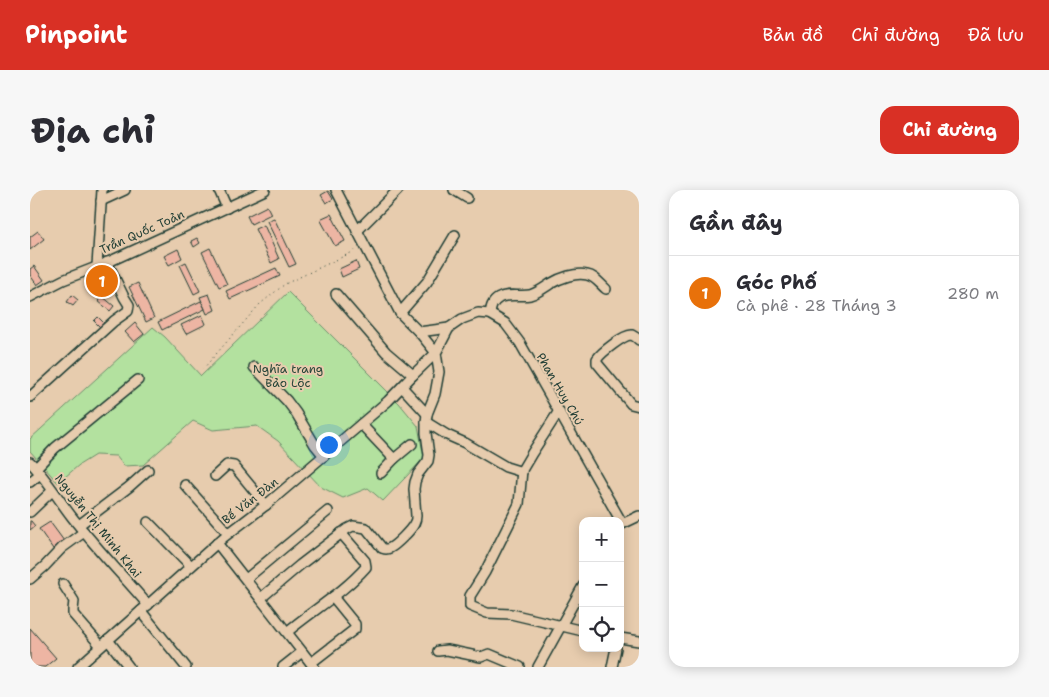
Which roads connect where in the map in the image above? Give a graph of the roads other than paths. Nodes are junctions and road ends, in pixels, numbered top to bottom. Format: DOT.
graph roads {
  1 [pos="102,190"];
  2 [pos="125,190"];
  3 [pos="219,190"];
  4 [pos="265,190"];
  5 [pos="336,190"];
  6 [pos="398,190"];
  7 [pos="454,190"];
  8 [pos="467,198"];
  9 [pos="101,201"];
  10 [pos="227,208"];
  11 [pos="357,231"];
  12 [pos="455,235"];
  13 [pos="107,262"];
  14 [pos="97,266"];
  15 [pos="606,289"];
  16 [pos="336,294"];
  17 [pos="30,297"];
  18 [pos="400,313"];
  19 [pos="490,314"];
  20 [pos="448,328"];
  21 [pos="419,332"];
  22 [pos="639,340"];
  23 [pos="436,353"];
  24 [pos="254,367"];
  25 [pos="413,375"];
  26 [pos="138,380"];
  27 [pos="402,386"];
  28 [pos="30,397"];
  29 [pos="639,406"];
  30 [pos="559,411"];
  31 [pos="426,418"];
  32 [pos="361,424"];
  33 [pos="412,444"];
  34 [pos="324,456"];
  35 [pos="394,459"];
  36 [pos="35,468"];
  37 [pos="148,470"];
  38 [pos="522,472"];
  39 [pos="381,473"];
  40 [pos="215,476"];
  41 [pos="30,482"];
  42 [pos="185,485"];
  43 [pos="52,491"];
  44 [pos="266,505"];
  45 [pos="328,511"];
  46 [pos="30,512"];
  47 [pos="639,516"];
  48 [pos="617,517"];
  49 [pos="148,522"];
  50 [pos="624,523"];
  51 [pos="81,528"];
  52 [pos="228,533"];
  53 [pos="341,533"];
  54 [pos="218,543"];
  55 [pos="192,566"];
  56 [pos="30,579"];
  57 [pos="246,579"];
  58 [pos="62,584"];
  59 [pos="579,593"];
  60 [pos="332,597"];
  61 [pos="261,598"];
  62 [pos="145,608"];
  63 [pos="561,626"];
  64 [pos="579,630"];
  65 [pos="287,632"];
  66 [pos="624,639"];
  67 [pos="639,641"];
  68 [pos="105,643"];
  69 [pos="438,651"];
  70 [pos="302,652"];
  71 [pos="615,652"];
  72 [pos="312,665"];
  73 [pos="78,667"];
  74 [pos="129,667"];
  75 [pos="186,667"];
  76 [pos="283,667"];
  77 [pos="520,667"];
  78 [pos="538,667"];
  79 [pos="612,667"];
  1 -- 9 [label="street"];
  2 -- 9 [label="street"];
  3 -- 10 [label="street"];
  4 -- 10 [label="street, Trần Quốc Toản"];
  5 -- 11 [label="street"];
  6 -- 11 [label="street"];
  7 -- 8 [label="street"];
  9 -- 14 [label="street"];
  10 -- 13 [label="street, Trần Quốc Toản"];
  11 -- 18 [label="street"];
  12 -- 18 [label="street"];
  13 -- 14 [label="street, Trần Quốc Toản"];
  13 -- 28 [label="street"];
  14 -- 17 [label="street, Trần Quốc Toản"];
  15 -- 19 [label="street"];
  16 -- 25 [label="street"];
  18 -- 21 [label="street"];
  19 -- 20 [label="street"];
  19 -- 30 [label="street, Phan Huy Chú"];
  20 -- 21 [label="street"];
  20 -- 23 [label="street"];
  21 -- 23 [label="street"];
  22 -- 29 [label="street"];
  23 -- 25 [label="street, Bế Văn Đàn"];
  23 -- 31 [label="street"];
  24 -- 34 [label="street"];
  25 -- 27 [label="street, Bế Văn Đàn"];
  26 -- 36 [label="street"];
  27 -- 31 [label="street"];
  27 -- 32 [label="street, Bế Văn Đàn"];
  30 -- 38 [label="street"];
  30 -- 48 [label="street, Phan Huy Chú"];
  31 -- 38 [label="street"];
  31 -- 53 [label="street"];
  32 -- 34 [label="street, Bế Văn Đàn"];
  32 -- 35 [label="street"];
  33 -- 35 [label="street"];
  34 -- 44 [label="street, Bế Văn Đàn"];
  35 -- 39 [label="street"];
  36 -- 41 [label="street"];
  36 -- 43 [label="street, Nguyễn Thị Minh Khai"];
  37 -- 51 [label="street"];
  38 -- 63 [label="street"];
  40 -- 44 [label="street"];
  42 -- 52 [label="street"];
  43 -- 46 [label="street"];
  43 -- 51 [label="street, Nguyễn Thị Minh Khai"];
  44 -- 52 [label="street, Bế Văn Đàn"];
  45 -- 57 [label="street"];
  47 -- 50 [label="street"];
  49 -- 55 [label="street"];
  51 -- 56 [label="street"];
  51 -- 62 [label="street, Nguyễn Thị Minh Khai"];
  52 -- 54 [label="street, Bế Văn Đàn"];
  53 -- 60 [label="street"];
  53 -- 61 [label="street"];
  54 -- 55 [label="street, Bế Văn Đàn"];
  54 -- 57 [label="street"];
  55 -- 62 [label="street, Bế Văn Đàn"];
  57 -- 61 [label="street"];
  58 -- 68 [label="street"];
  59 -- 63 [label="street"];
  60 -- 65 [label="street"];
  60 -- 72 [label="street"];
  61 -- 65 [label="street"];
  62 -- 68 [label="street, Bế Văn Đàn"];
  62 -- 75 [label="street, Nguyễn Thị Minh Khai"];
  63 -- 64 [label="street"];
  63 -- 78 [label="street"];
  65 -- 70 [label="street"];
  66 -- 67 [label="street"];
  68 -- 73 [label="street, Bế Văn Đàn"];
  68 -- 74 [label="street"];
  69 -- 77 [label="street"];
  70 -- 72 [label="street"];
  70 -- 76 [label="street"];
  71 -- 79 [label="street"];
}
